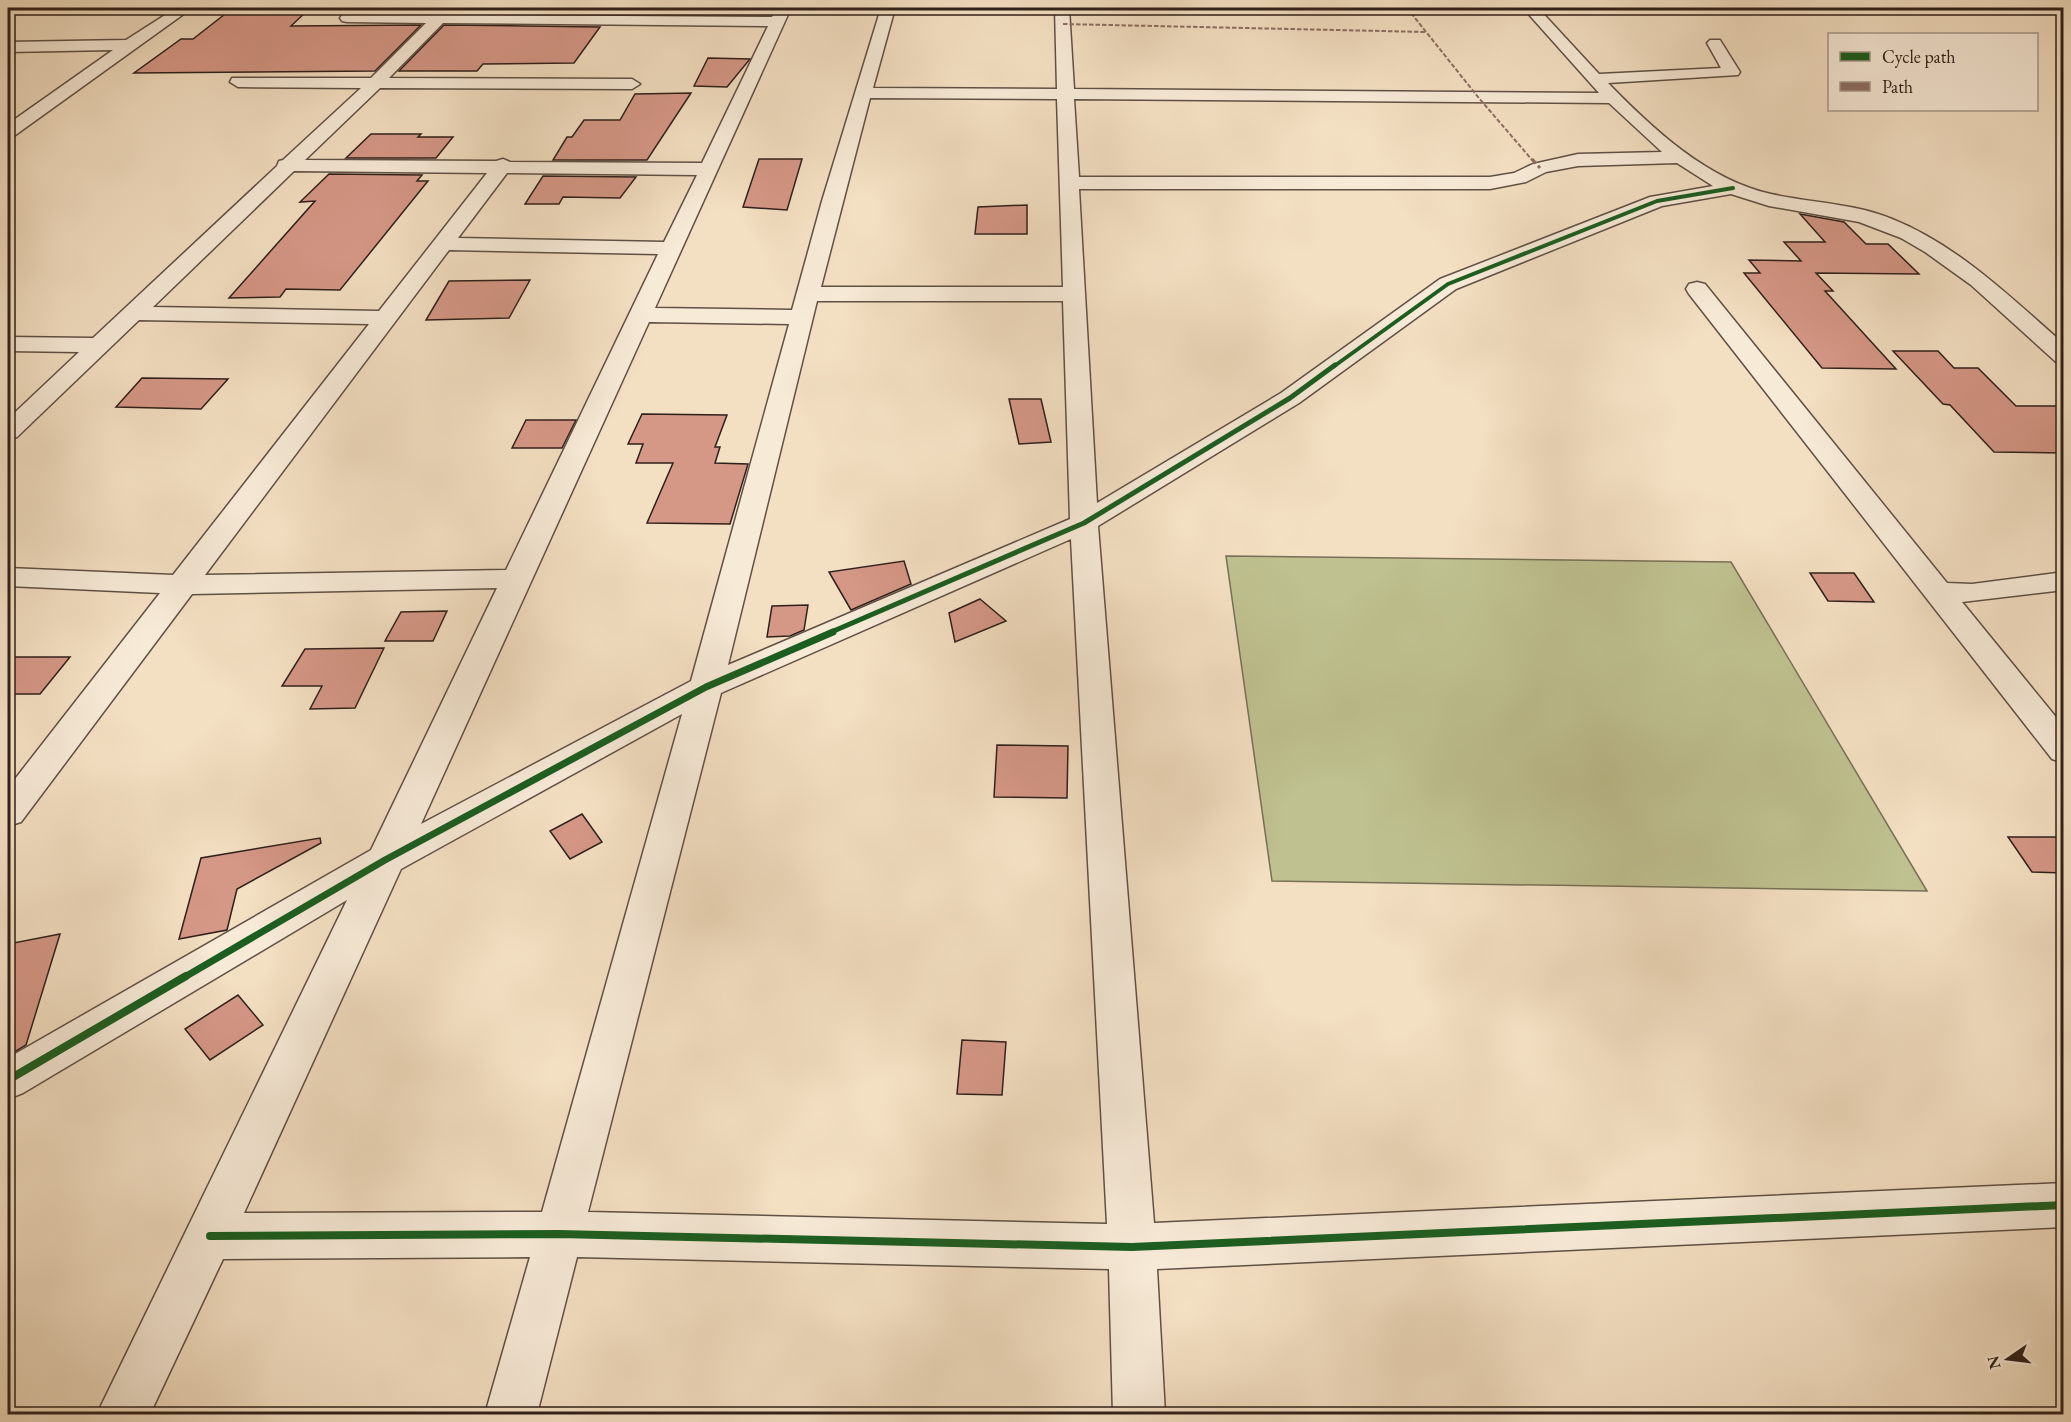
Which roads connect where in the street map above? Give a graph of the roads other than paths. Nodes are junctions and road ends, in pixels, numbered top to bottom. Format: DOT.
graph roads {
  1 [pos="185,8"];
  2 [pos="888,8"];
  3 [pos="1062,8"];
  4 [pos="1530,8"];
  5 [pos="445,13"];
  6 [pos="780,15"];
  7 [pos="347,18"];
  8 [pos="1715,43"];
  9 [pos="130,45"];
  10 [pos="8,46"];
  11 [pos="1595,79"];
  12 [pos="238,82"];
  13 [pos="375,82"];
  14 [pos="632,84"];
  15 [pos="863,93"];
  16 [pos="1066,95"];
  17 [pos="1613,98"];
  18 [pos="8,132"];
  19 [pos="1680,157"];
  20 [pos="286,165"];
  21 [pos="503,165"];
  22 [pos="708,169"];
  23 [pos="1070,183"];
  24 [pos="1733,188"];
  25 [pos="443,243"];
  26 [pos="671,248"];
  27 [pos="1697,289"];
  28 [pos="1074,294"];
  29 [pos="805,305"];
  30 [pos="132,313"];
  31 [pos="640,315"];
  32 [pos="387,318"];
  33 [pos="8,344"];
  34 [pos="99,345"];
  35 [pos="2064,357"];
  36 [pos="8,432"];
  37 [pos="1084,523"];
  38 [pos="8,577"];
  39 [pos="517,579"];
  40 [pos="2064,581"];
  41 [pos="182,585"];
  42 [pos="1938,592"];
  43 [pos="706,687"];
  44 [pos="2064,751"];
  45 [pos="8,813"];
  46 [pos="385,860"];
  47 [pos="8,1080"];
  48 [pos="2064,1205"];
  49 [pos="559,1234"];
  50 [pos="210,1236"];
  51 [pos="1132,1247"];
  52 [pos="123,1414"];
  53 [pos="511,1414"];
  54 [pos="1139,1414"];
  1 -- 9 [label="street"];
  2 -- 15 [label="street"];
  3 -- 16 [label="street"];
  4 -- 11 [label="street"];
  5 -- 6 [label="street"];
  5 -- 7 [label="street"];
  5 -- 13 [label="street"];
  6 -- 22 [label="street"];
  8 -- 11 [label="street"];
  9 -- 10 [label="street"];
  9 -- 18 [label="street"];
  11 -- 17 [label="street"];
  12 -- 13 [label="street"];
  13 -- 14 [label="street"];
  13 -- 20 [label="street"];
  15 -- 16 [label="street"];
  15 -- 29 [label="street"];
  16 -- 17 [label="street"];
  16 -- 23 [label="street"];
  17 -- 19 [label="street"];
  19 -- 23 [label="street"];
  19 -- 24 [label="street"];
  20 -- 21 [label="street"];
  20 -- 30 [label="street"];
  21 -- 22 [label="street"];
  21 -- 25 [label="street"];
  22 -- 26 [label="street"];
  23 -- 28 [label="street"];
  24 -- 35 [label="street"];
  24 -- 37 [label="street"];
  25 -- 26 [label="street"];
  25 -- 32 [label="street"];
  26 -- 31 [label="street"];
  27 -- 42 [label="street"];
  28 -- 29 [label="street"];
  28 -- 37 [label="street"];
  29 -- 31 [label="street"];
  29 -- 43 [label="street"];
  30 -- 32 [label="street"];
  30 -- 34 [label="street"];
  31 -- 39 [label="street"];
  32 -- 41 [label="street"];
  33 -- 34 [label="street"];
  34 -- 36 [label="street"];
  37 -- 43 [label="street"];
  37 -- 51 [label="street"];
  38 -- 41 [label="street"];
  39 -- 41 [label="street"];
  39 -- 46 [label="street"];
  40 -- 42 [label="street"];
  41 -- 45 [label="street"];
  42 -- 44 [label="street"];
  43 -- 46 [label="street"];
  43 -- 49 [label="street"];
  46 -- 47 [label="street"];
  46 -- 50 [label="street"];
  48 -- 51 [label="street"];
  49 -- 50 [label="street"];
  49 -- 51 [label="street"];
  49 -- 53 [label="street"];
  50 -- 52 [label="street"];
  51 -- 54 [label="street"];
}
